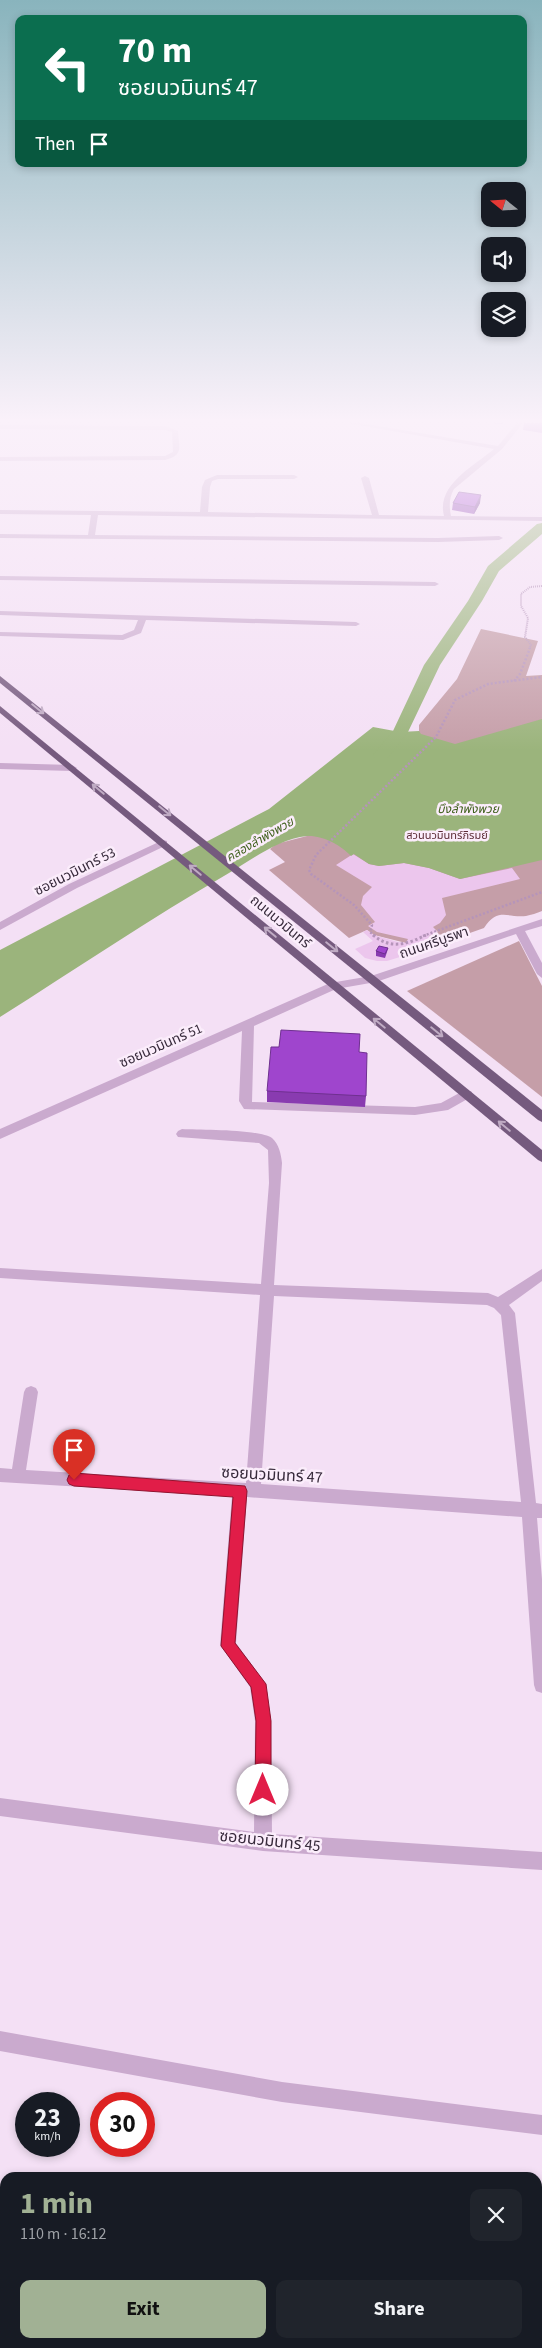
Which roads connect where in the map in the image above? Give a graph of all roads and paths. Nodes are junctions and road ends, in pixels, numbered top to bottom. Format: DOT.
graph roads {
  1 [pos="93,533"];
  2 [pos="169,533"];
  3 [pos="465,533"];
  4 [pos="0,536"];
  5 [pos="92,537"];
  6 [pos="499,538"];
  7 [pos="0,578"];
  8 [pos="435,584"];
  9 [pos="542,586"];
  10 [pos="0,613"];
  11 [pos="143,617"];
  12 [pos="356,624"];
  13 [pos="0,634"];
  14 [pos="542,677"];
  15 [pos="0,679"];
  16 [pos="514,681"];
  17 [pos="0,709"];
  18 [pos="0,766"];
  19 [pos="72,768"];
  20 [pos="163,843"];
  21 [pos="542,892"];
  22 [pos="0,915"];
  23 [pos="18,917"];
  24 [pos="542,922"];
  25 [pos="0,927"];
  26 [pos="519,929"];
  27 [pos="542,974"];
  28 [pos="372,979"];
  29 [pos="334,986"];
  30 [pos="248,1024"];
  31 [pos="467,1094"];
  32 [pos="542,1117"];
  33 [pos="0,1134"];
  34 [pos="182,1134"];
  35 [pos="542,1157"];
  36 [pos="0,1273"];
  37 [pos="542,1274"];
  38 [pos="268,1290"];
  39 [pos="499,1304"];
  40 [pos="31,1392"];
  41 [pos="0,1475"];
  42 [pos="18,1476"];
  43 [pos="247,1490"];
  44 [pos="535,1510"];
  45 [pos="542,1685"];
  46 [pos="0,1807"];
  47 [pos="263,1842"];
  48 [pos="542,1862"];
  49 [pos="0,2040"];
  50 [pos="542,2125"];
  1 -- 5 [label="street"];
  2 -- 5 [label="street"];
  3 -- 6 [label="street"];
  4 -- 5 [label="street"];
  7 -- 8 [label="street"];
  9 -- 16 [label="path"];
  10 -- 11 [label="street"];
  11 -- 12 [label="street"];
  11 -- 13 [label="street"];
  14 -- 16 [label="path"];
  15 -- 28 [label="main road, ถนนนวมินทร์, one-way"];
  16 -- 21 [label="path"];
  17 -- 19 [label="main road, ถนนนวมินทร์"];
  18 -- 19 [label="street"];
  20 -- 19 [label="main road, ถนนนวมินทร์, one-way"];
  20 -- 23 [label="street, ซอยนวมินทร์ 53"];
  29 -- 20 [label="main road, ถนนนวมินทร์, one-way"];
  22 -- 23 [label="street"];
  23 -- 25 [label="street, ซอยนวมินทร์ 53"];
  24 -- 26 [label="street, ถนนศรีบูรพา"];
  26 -- 27 [label="street"];
  26 -- 28 [label="street, ถนนศรีบูรพา"];
  28 -- 29 [label="street, ถนนศรีบูรพา"];
  28 -- 32 [label="main road, ถนนนวมินทร์, one-way"];
  29 -- 30 [label="street, ซอยนวมินทร์ 51"];
  31 -- 29 [label="main road, ถนนนวมินทร์, one-way"];
  30 -- 31 [label="street"];
  30 -- 33 [label="street, ซอยนวมินทร์ 51"];
  35 -- 31 [label="main road, ถนนนวมินทร์, one-way"];
  34 -- 38 [label="street"];
  36 -- 38 [label="street"];
  37 -- 39 [label="street"];
  38 -- 39 [label="street"];
  38 -- 43 [label="street"];
  39 -- 44 [label="street"];
  40 -- 42 [label="street"];
  41 -- 42 [label="street, ซอยนวมินทร์ 47"];
  42 -- 43 [label="street, ซอยนวมินทร์ 47"];
  43 -- 44 [label="street, ซอยนวมินทร์ 47"];
  43 -- 47 [label="street"];
  44 -- 45 [label="street"];
  46 -- 47 [label="street, ซอยนวมินทร์ 45"];
  47 -- 48 [label="street, ซอยนวมินทร์ 45"];
  49 -- 50 [label="street"];
}
